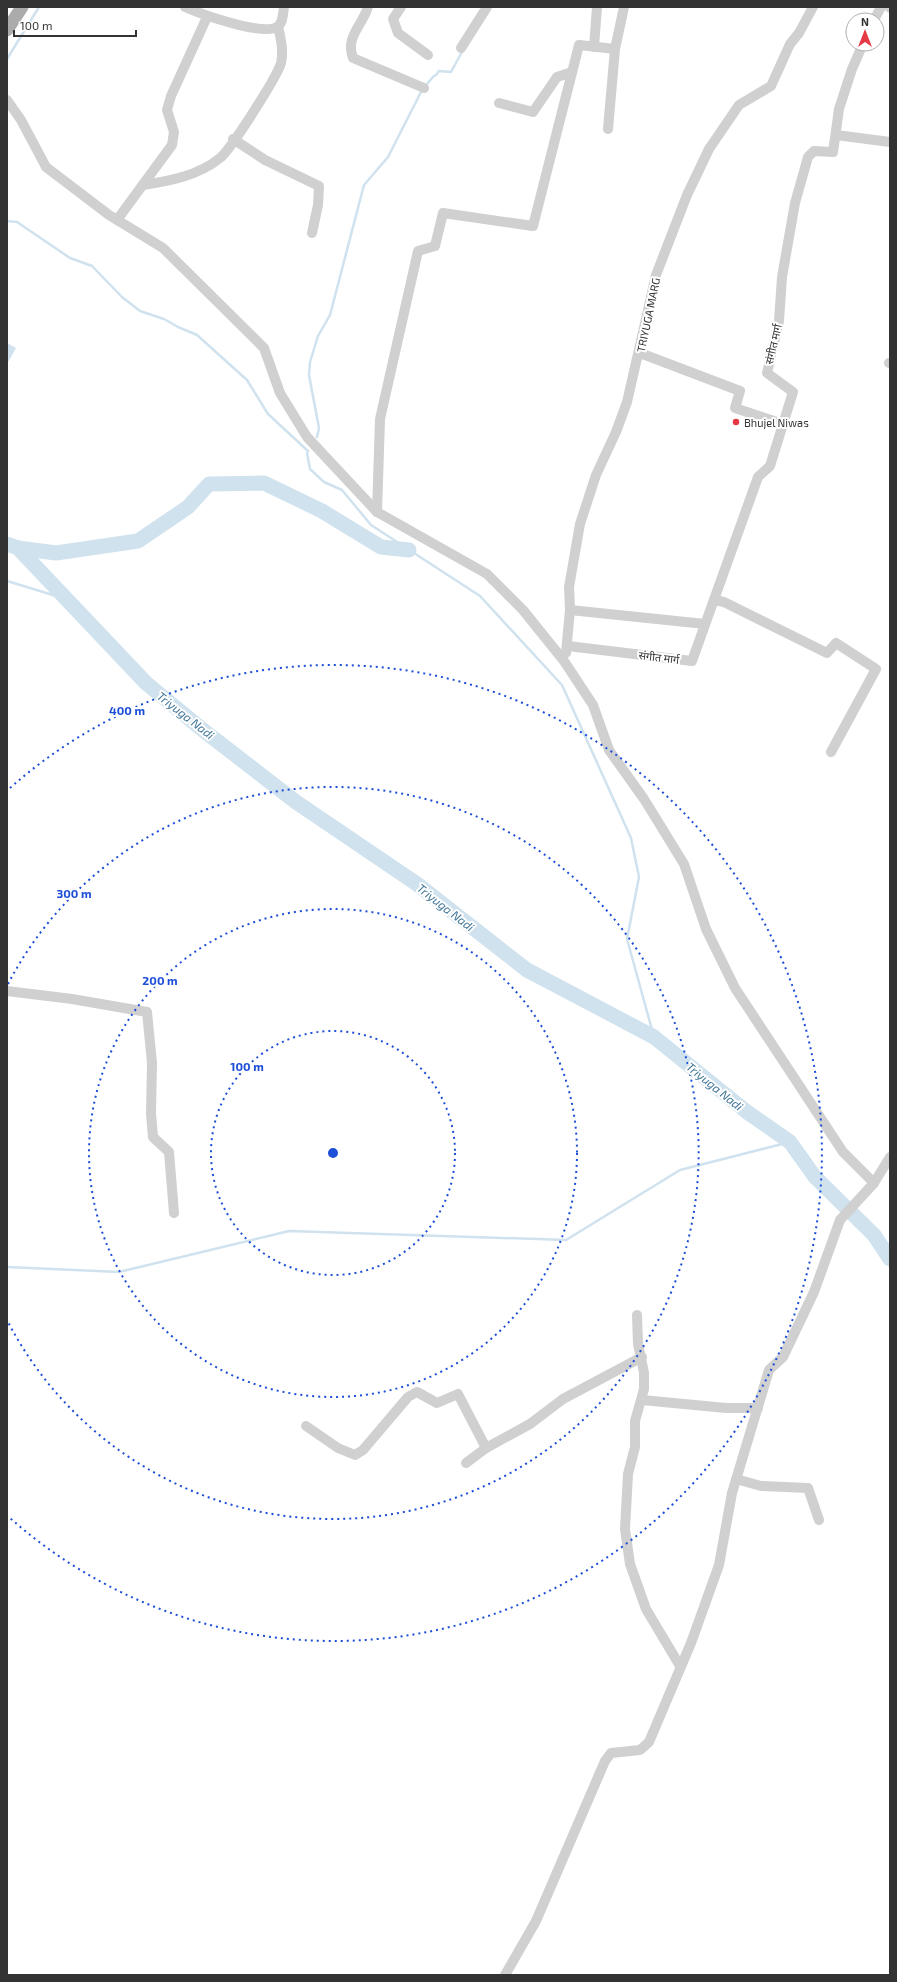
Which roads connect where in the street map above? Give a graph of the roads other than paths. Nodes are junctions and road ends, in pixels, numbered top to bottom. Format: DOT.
graph roads {
  1 [pos="22,7"];
  2 [pos="185,7"];
  3 [pos="284,7"];
  4 [pos="368,7"];
  5 [pos="401,7"];
  6 [pos="487,7"];
  7 [pos="598,7"];
  8 [pos="624,7"];
  9 [pos="813,7"];
  10 [pos="207,17"];
  11 [pos="278,27"];
  12 [pos="7,30"];
  13 [pos="594,47"];
  14 [pos="461,48"];
  15 [pos="615,49"];
  16 [pos="859,52"];
  17 [pos="428,55"];
  18 [pos="572,72"];
  19 [pos="424,88"];
  20 [pos="7,100"];
  21 [pos="499,103"];
  22 [pos="608,129"];
  23 [pos="836,135"];
  24 [pos="233,140"];
  25 [pos="890,142"];
  26 [pos="143,186"];
  27 [pos="117,220"];
  28 [pos="312,233"];
  29 [pos="640,352"];
  30 [pos="783,424"];
  31 [pos="377,512"];
  32 [pos="714,600"];
  33 [pos="570,610"];
  34 [pos="705,624"];
  35 [pos="568,646"];
  36 [pos="564,660"];
  37 [pos="831,752"];
  38 [pos="7,991"];
  39 [pos="890,1157"];
  40 [pos="874,1183"];
  41 [pos="174,1213"];
  42 [pos="637,1315"];
  43 [pos="642,1357"];
  44 [pos="642,1400"];
  45 [pos="758,1408"];
  46 [pos="306,1426"];
  47 [pos="486,1448"];
  48 [pos="466,1463"];
  49 [pos="736,1479"];
  50 [pos="819,1520"];
  51 [pos="680,1666"];
  52 [pos="505,1975"];
  1 -- 12 [label="main road"];
  2 -- 10 [label="street"];
  3 -- 11 [label="street"];
  4 -- 19 [label="street"];
  5 -- 17 [label="street"];
  6 -- 14 [label="street"];
  7 -- 13 [label="street"];
  8 -- 15 [label="street"];
  9 -- 29 [label="street, TRIYUGA MARG"];
  10 -- 11 [label="street"];
  10 -- 26 [label="street"];
  11 -- 24 [label="street"];
  13 -- 15 [label="street"];
  13 -- 18 [label="street"];
  15 -- 22 [label="street"];
  16 -- 23 [label="street, संगीत मार्ग"];
  18 -- 21 [label="street"];
  18 -- 31 [label="street"];
  20 -- 27 [label="street"];
  23 -- 25 [label="street"];
  23 -- 30 [label="street, संगीत मार्ग"];
  24 -- 26 [label="street"];
  24 -- 28 [label="street"];
  26 -- 27 [label="street"];
  27 -- 31 [label="street"];
  29 -- 30 [label="street"];
  29 -- 33 [label="street, TRIYUGA MARG"];
  30 -- 32 [label="street, संगीत मार्ग"];
  31 -- 36 [label="street"];
  32 -- 34 [label="street, संगीत मार्ग"];
  32 -- 37 [label="street"];
  33 -- 34 [label="street"];
  33 -- 35 [label="street, TRIYUGA MARG"];
  34 -- 35 [label="street, संगीत मार्ग"];
  35 -- 36 [label="street, TRIYUGA MARG"];
  36 -- 40 [label="street"];
  38 -- 41 [label="street"];
  39 -- 40 [label="street"];
  40 -- 45 [label="street"];
  42 -- 43 [label="street"];
  43 -- 44 [label="street"];
  43 -- 47 [label="street"];
  44 -- 45 [label="street"];
  44 -- 51 [label="street"];
  45 -- 49 [label="street"];
  46 -- 47 [label="street"];
  47 -- 48 [label="street"];
  49 -- 50 [label="street"];
  49 -- 51 [label="street"];
  51 -- 52 [label="street"];
}
